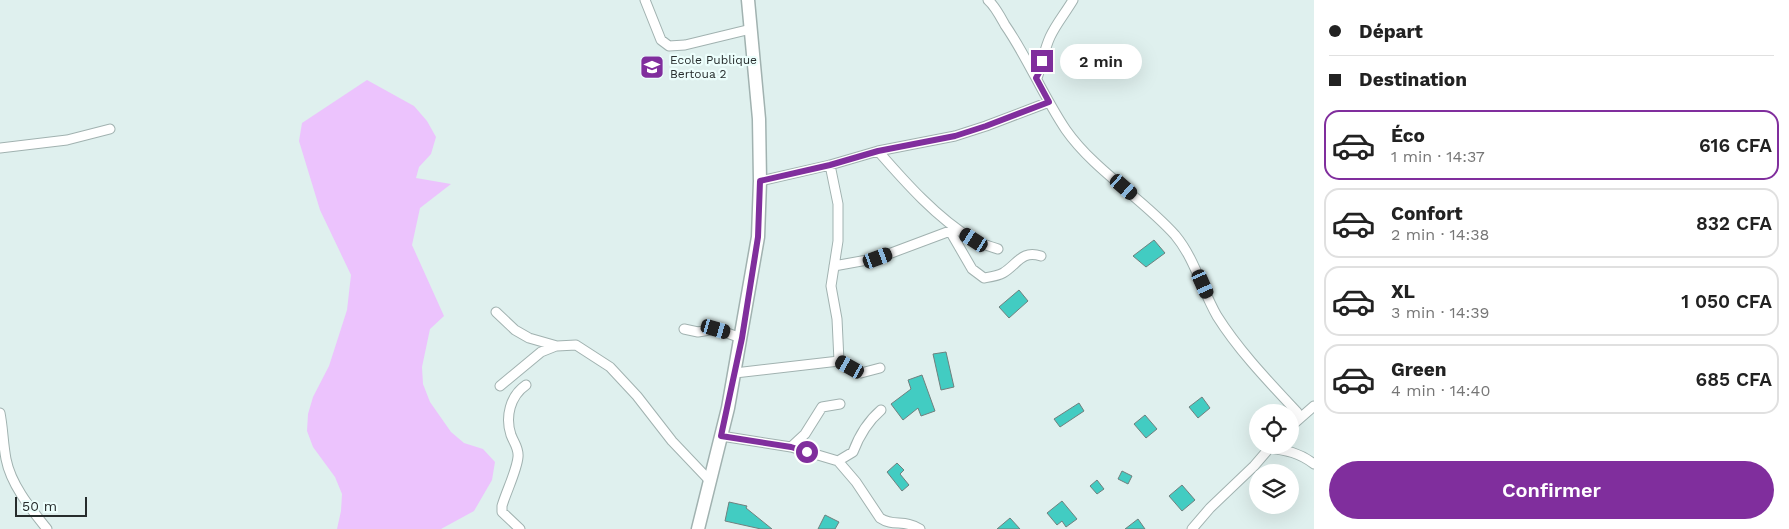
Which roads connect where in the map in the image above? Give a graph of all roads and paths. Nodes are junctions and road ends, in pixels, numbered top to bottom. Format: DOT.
graph roads {
  1 [pos="645,0"];
  2 [pos="748,0"];
  3 [pos="988,0"];
  4 [pos="1073,0"];
  5 [pos="750,29"];
  6 [pos="1036,78"];
  7 [pos="1049,102"];
  8 [pos="110,129"];
  9 [pos="0,148"];
  10 [pos="878,151"];
  11 [pos="830,165"];
  12 [pos="760,181"];
  13 [pos="998,249"];
  14 [pos="1041,256"];
  15 [pos="834,266"];
  16 [pos="496,312"];
  17 [pos="684,329"];
  18 [pos="742,338"];
  19 [pos="556,346"];
  20 [pos="838,361"];
  21 [pos="880,368"];
  22 [pos="735,373"];
  23 [pos="526,385"];
  24 [pos="500,386"];
  25 [pos="840,404"];
  26 [pos="1290,404"];
  27 [pos="1314,406"];
  28 [pos="881,410"];
  29 [pos="0,413"];
  30 [pos="1299,418"];
  31 [pos="721,436"];
  32 [pos="791,447"];
  33 [pos="1264,454"];
  34 [pos="1298,454"];
  35 [pos="838,461"];
  36 [pos="1314,464"];
  37 [pos="710,481"];
  38 [pos="47,529"];
  39 [pos="520,529"];
  40 [pos="698,529"];
  41 [pos="920,529"];
  42 [pos="1192,529"];
  1 -- 5 [label="street"];
  2 -- 5 [label="street"];
  3 -- 6 [label="street"];
  4 -- 6 [label="street"];
  5 -- 12 [label="street"];
  6 -- 7 [label="street"];
  7 -- 10 [label="street"];
  7 -- 26 [label="street"];
  8 -- 9 [label="street"];
  10 -- 11 [label="street"];
  10 -- 13 [label="street"];
  11 -- 12 [label="street"];
  11 -- 15 [label="street"];
  12 -- 18 [label="street"];
  14 -- 15 [label="street"];
  15 -- 20 [label="street"];
  16 -- 19 [label="street"];
  17 -- 18 [label="street"];
  18 -- 22 [label="street"];
  19 -- 24 [label="street"];
  19 -- 37 [label="street"];
  20 -- 21 [label="street"];
  20 -- 22 [label="street"];
  22 -- 31 [label="street"];
  23 -- 39 [label="street"];
  25 -- 32 [label="street"];
  27 -- 30 [label="street"];
  28 -- 35 [label="street"];
  29 -- 38 [label="street"];
  31 -- 32 [label="street"];
  31 -- 37 [label="street"];
  32 -- 35 [label="street"];
  33 -- 42 [label="street"];
  34 -- 36 [label="street"];
  35 -- 41 [label="street"];
  37 -- 40 [label="street"];
}
